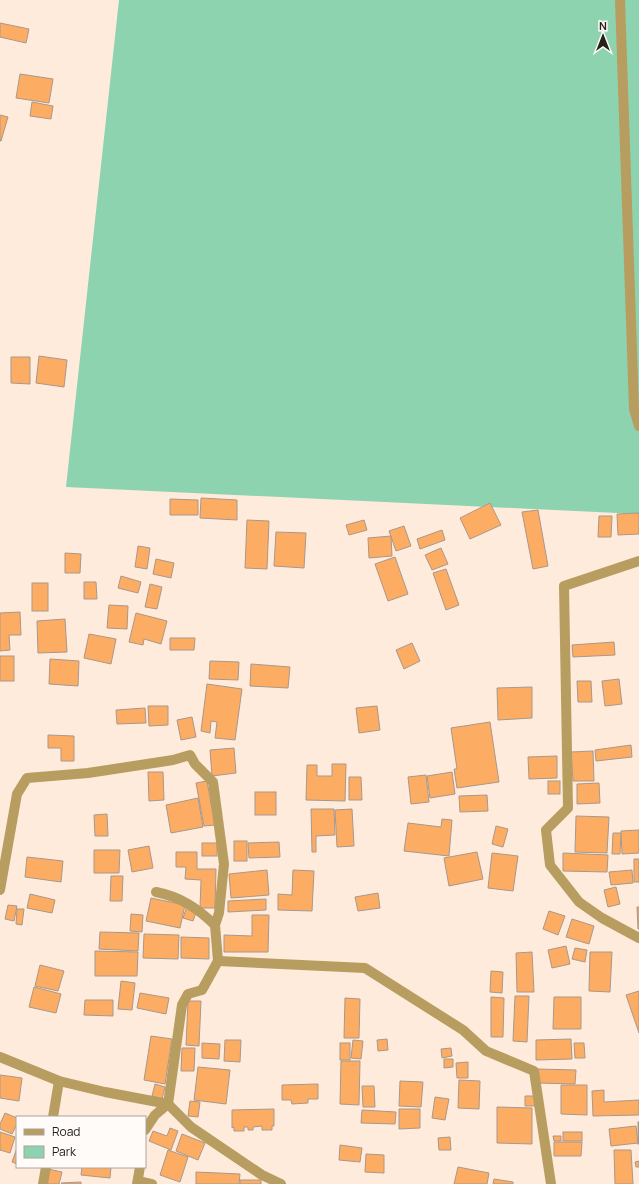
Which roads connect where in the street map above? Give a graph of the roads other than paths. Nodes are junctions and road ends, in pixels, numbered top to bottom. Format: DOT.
graph roads {
  1 [pos="620,0"];
  2 [pos="639,426"];
  3 [pos="639,561"];
  4 [pos="0,890"];
  5 [pos="156,892"];
  6 [pos="215,925"];
  7 [pos="639,938"];
  8 [pos="218,961"];
  9 [pos="0,1057"];
  10 [pos="59,1081"];
  11 [pos="168,1104"];
  12 [pos="53,1116"];
  13 [pos="146,1128"];
  14 [pos="46,1168"];
  15 [pos="140,1168"];
  16 [pos="138,1182"];
  17 [pos="43,1184"];
  18 [pos="152,1184"];
  19 [pos="281,1184"];
  20 [pos="551,1184"];
  1 -- 2 [label="street"];
  3 -- 7 [label="street"];
  4 -- 6 [label="street"];
  5 -- 6 [label="street"];
  6 -- 8 [label="street"];
  8 -- 11 [label="street"];
  8 -- 20 [label="street"];
  9 -- 10 [label="street"];
  10 -- 11 [label="street"];
  10 -- 12 [label="street"];
  11 -- 13 [label="street"];
  11 -- 19 [label="street"];
  14 -- 17 [label="street"];
  15 -- 16 [label="street"];
  16 -- 18 [label="street"];
}
